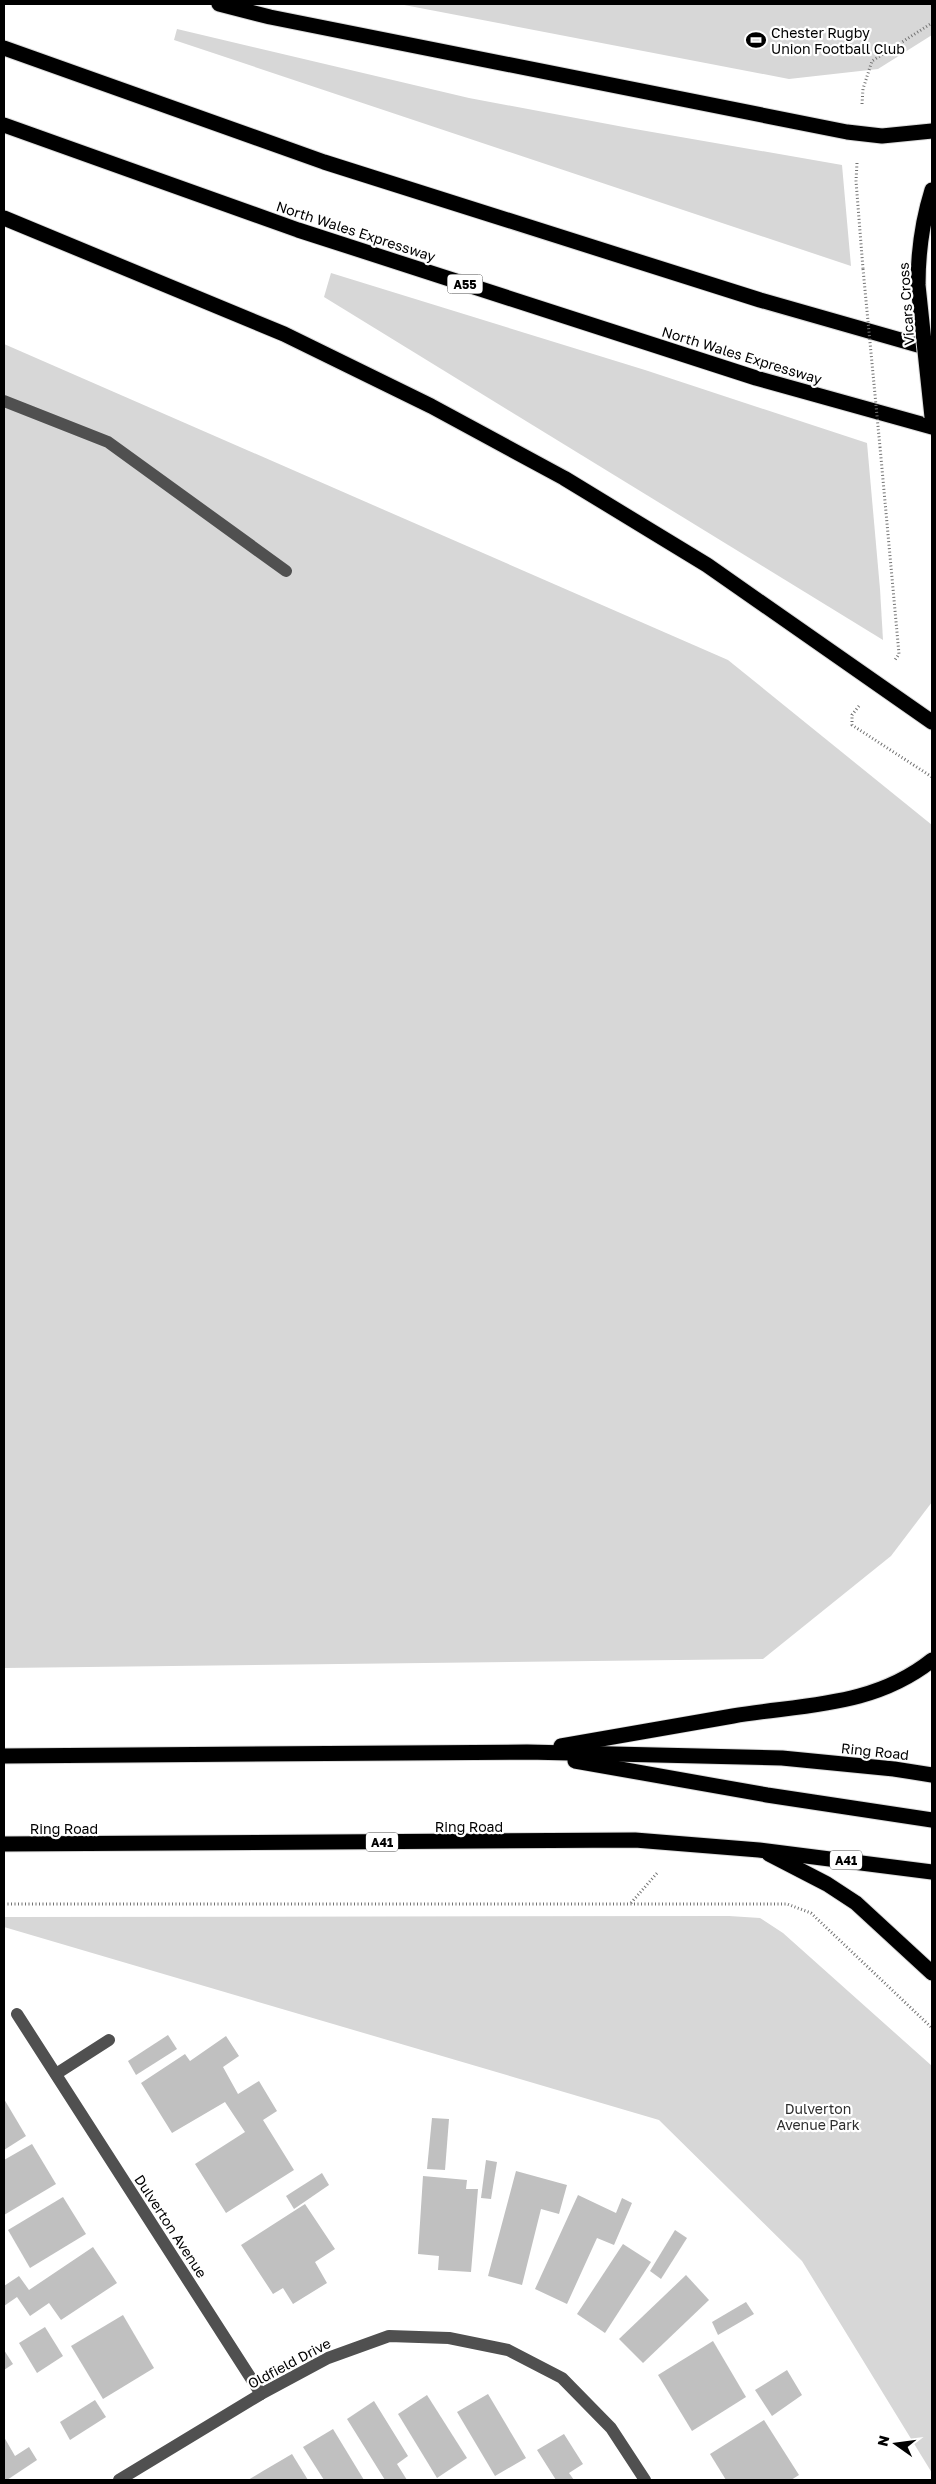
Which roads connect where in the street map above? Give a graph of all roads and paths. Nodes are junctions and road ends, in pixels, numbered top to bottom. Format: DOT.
graph roads {
  1 [pos="219,4"];
  2 [pos="4,48"];
  3 [pos="4,125"];
  4 [pos="932,131"];
  5 [pos="932,190"];
  6 [pos="4,218"];
  7 [pos="863,269"];
  8 [pos="932,349"];
  9 [pos="4,401"];
  10 [pos="932,417"];
  11 [pos="932,427"];
  12 [pos="286,571"];
  13 [pos="877,682"];
  14 [pos="932,722"];
  15 [pos="932,777"];
  16 [pos="932,1660"];
  17 [pos="527,1752"];
  18 [pos="4,1756"];
  19 [pos="932,1775"];
  20 [pos="932,1820"];
  21 [pos="4,1844"];
  22 [pos="759,1850"];
  23 [pos="932,1872"];
  24 [pos="4,1904"];
  25 [pos="932,1973"];
  26 [pos="17,2014"];
  27 [pos="932,2028"];
  28 [pos="109,2040"];
  29 [pos="56,2074"];
  30 [pos="261,2394"];
  31 [pos="119,2480"];
  32 [pos="645,2480"];
  1 -- 4 [label="highway"];
  2 -- 8 [label="highway"];
  3 -- 11 [label="highway, North Wales Expressway / A55"];
  5 -- 10 [label="highway, Vicars Cross, bridge"];
  6 -- 13 [label="highway"];
  7 -- 13 [label="path, bridge"];
  9 -- 12 [label="street"];
  13 -- 14 [label="highway"];
  13 -- 15 [label="path"];
  16 -- 17 [label="highway"];
  17 -- 18 [label="highway, Ring Road"];
  17 -- 19 [label="highway, Ring Road"];
  17 -- 20 [label="highway"];
  21 -- 22 [label="highway, Ring Road / A41"];
  22 -- 23 [label="highway, Ring Road / A41"];
  22 -- 25 [label="highway"];
  24 -- 27 [label="path"];
  26 -- 29 [label="street, Dulverton Avenue"];
  28 -- 29 [label="street"];
  29 -- 30 [label="street, Dulverton Avenue"];
  30 -- 31 [label="street, Oldfield Drive"];
  30 -- 32 [label="street, Oldfield Drive"];
}
